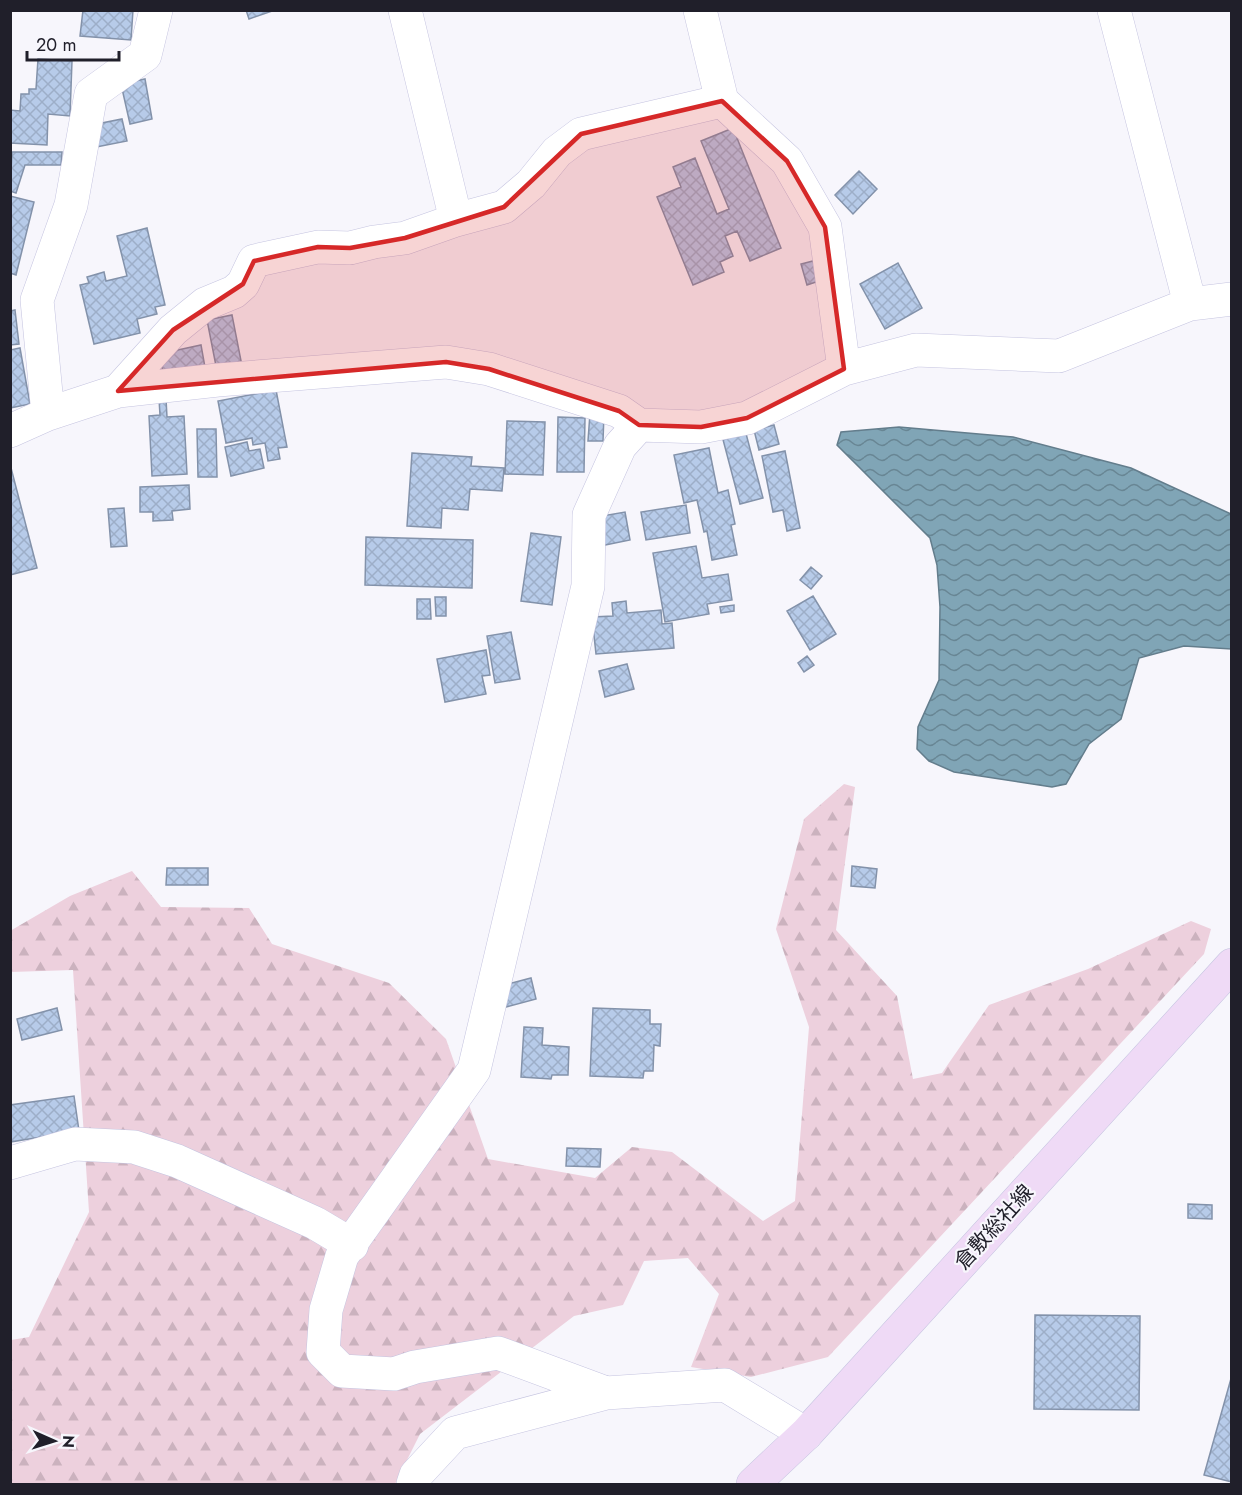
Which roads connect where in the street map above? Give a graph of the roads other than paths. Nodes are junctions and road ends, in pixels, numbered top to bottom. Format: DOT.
graph roads {
  1 [pos="156,10"];
  2 [pos="405,10"];
  3 [pos="700,10"];
  4 [pos="1114,10"];
  5 [pos="722,101"];
  6 [pos="456,220"];
  7 [pos="1232,299"];
  8 [pos="1190,304"];
  9 [pos="844,369"];
  10 [pos="118,391"];
  11 [pos="48,414"];
  12 [pos="639,425"];
  13 [pos="10,431"];
  14 [pos="1232,965"];
  15 [pos="10,1162"];
  16 [pos="352,1245"];
  17 [pos="606,1394"];
  18 [pos="806,1434"];
  19 [pos="414,1485"];
  20 [pos="753,1485"];
  1 -- 11 [label="street"];
  2 -- 6 [label="street"];
  3 -- 5 [label="street"];
  4 -- 8 [label="street"];
  5 -- 6 [label="street"];
  5 -- 9 [label="street"];
  6 -- 10 [label="street"];
  7 -- 8 [label="street"];
  8 -- 9 [label="street"];
  9 -- 12 [label="street"];
  10 -- 11 [label="street"];
  10 -- 12 [label="street"];
  11 -- 13 [label="street"];
  12 -- 16 [label="street"];
  14 -- 18 [label="main road, 倉敷総社線"];
  15 -- 16 [label="street"];
  16 -- 17 [label="street"];
  17 -- 18 [label="street"];
  17 -- 19 [label="street"];
  18 -- 20 [label="main road, 倉敷総社線"];
}
